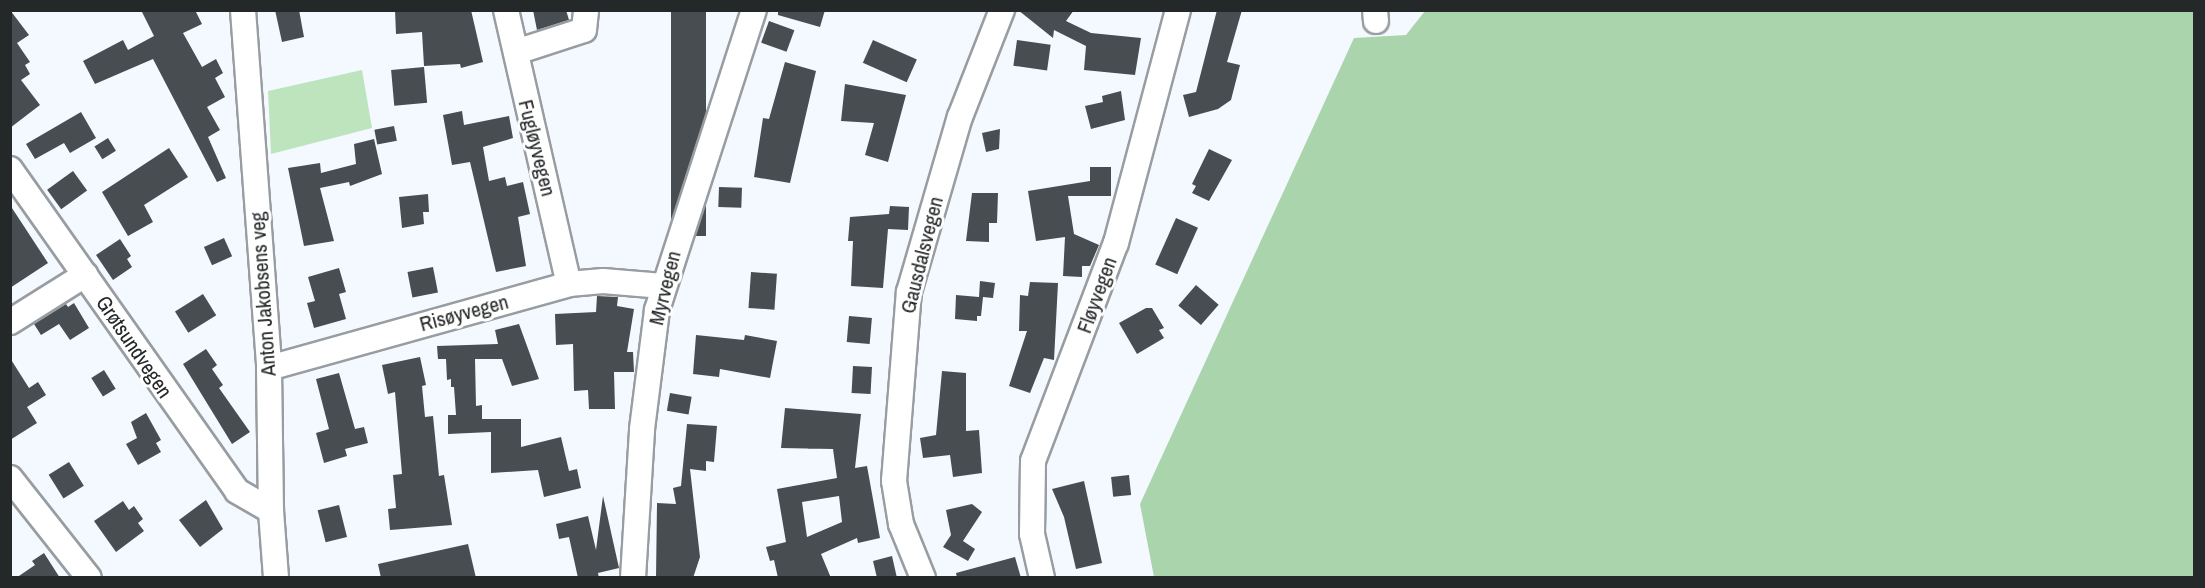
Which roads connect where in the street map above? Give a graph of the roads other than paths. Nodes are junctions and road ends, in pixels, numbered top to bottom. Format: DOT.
graph roads {
  1 [pos="243,10"];
  2 [pos="506,10"];
  3 [pos="586,10"];
  4 [pos="754,10"];
  5 [pos="1002,10"];
  6 [pos="1178,10"];
  7 [pos="528,54"];
  8 [pos="10,169"];
  9 [pos="86,275"];
  10 [pos="569,284"];
  11 [pos="663,286"];
  12 [pos="10,321"];
  13 [pos="269,368"];
  14 [pos="10,478"];
  15 [pos="271,511"];
  16 [pos="89,578"];
  17 [pos="276,578"];
  18 [pos="633,578"];
  19 [pos="923,578"];
  20 [pos="1042,578"];
  1 -- 13 [label="street, Anton Jakobsens veg"];
  2 -- 7 [label="street, Fugløyvegen"];
  3 -- 7 [label="street"];
  4 -- 11 [label="street, Myrvegen"];
  5 -- 19 [label="street, Gausdalsvegen"];
  6 -- 20 [label="street, Fløyvegen"];
  7 -- 10 [label="street, Fugløyvegen"];
  8 -- 9 [label="street, Grøtsundvegen"];
  9 -- 12 [label="street"];
  9 -- 15 [label="street, Grøtsundvegen"];
  10 -- 11 [label="street, Risøyvegen"];
  10 -- 13 [label="street, Risøyvegen"];
  11 -- 18 [label="street, Myrvegen"];
  13 -- 15 [label="street, Anton Jakobsens veg"];
  14 -- 16 [label="street"];
  15 -- 17 [label="street, Anton Jakobsens veg"];
}
